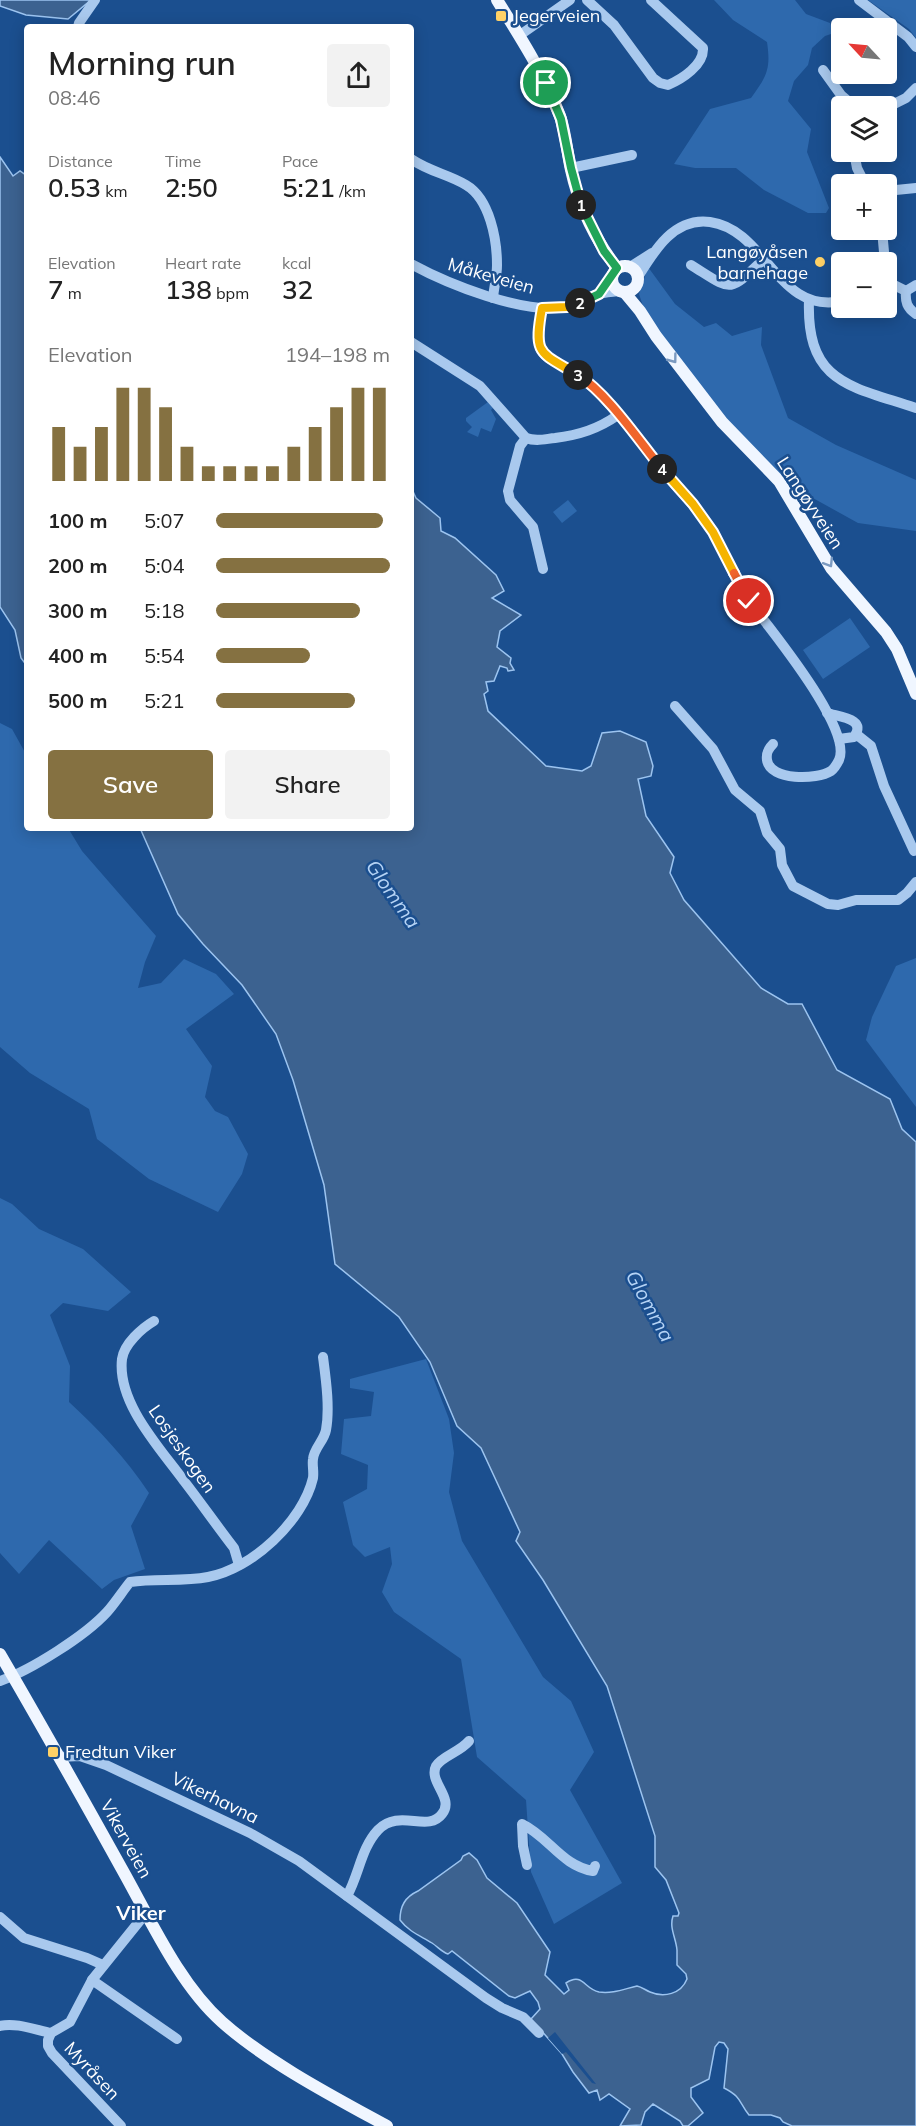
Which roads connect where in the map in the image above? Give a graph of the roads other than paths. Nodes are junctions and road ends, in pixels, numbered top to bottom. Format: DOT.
graph roads {
  1 [pos="95,0"];
  2 [pos="497,0"];
  3 [pos="570,0"];
  4 [pos="587,0"];
  5 [pos="651,0"];
  6 [pos="859,0"];
  7 [pos="79,24"];
  8 [pos="519,35"];
  9 [pos="916,47"];
  10 [pos="823,70"];
  11 [pos="916,88"];
  12 [pos="843,96"];
  13 [pos="897,102"];
  14 [pos="632,155"];
  15 [pos="414,161"];
  16 [pos="571,168"];
  17 [pos="916,188"];
  18 [pos="897,190"];
  19 [pos="655,251"];
  20 [pos="764,259"];
  21 [pos="691,265"];
  22 [pos="414,266"];
  23 [pos="619,271"];
  24 [pos="637,281"];
  25 [pos="911,288"];
  26 [pos="622,292"];
  27 [pos="599,294"];
  28 [pos="493,298"];
  29 [pos="809,300"];
  30 [pos="831,302"];
  31 [pos="542,308"];
  32 [pos="640,310"];
  33 [pos="916,314"];
  34 [pos="414,344"];
  35 [pos="916,408"];
  36 [pos="618,415"];
  37 [pos="526,438"];
  38 [pos="543,569"];
  39 [pos="916,694"];
  40 [pos="675,706"];
  41 [pos="827,713"];
  42 [pos="856,734"];
  43 [pos="839,739"];
  44 [pos="773,744"];
  45 [pos="914,851"];
  46 [pos="916,882"];
  47 [pos="154,1321"];
  48 [pos="322,1357"];
  49 [pos="239,1565"];
  50 [pos="0,1654"];
  51 [pos="12,1676"];
  52 [pos="0,1681"];
  53 [pos="469,1741"];
  54 [pos="59,1757"];
  55 [pos="513,1824"];
  56 [pos="524,1851"];
  57 [pos="527,1865"];
  58 [pos="595,1866"];
  59 [pos="347,1896"];
  60 [pos="146,1913"];
  61 [pos="0,1917"];
  62 [pos="103,1965"];
  63 [pos="92,1980"];
  64 [pos="1,2024"];
  65 [pos="51,2033"];
  66 [pos="539,2033"];
  67 [pos="177,2039"];
  68 [pos="121,2126"];
  69 [pos="387,2126"];
  1 -- 7 [label="street"];
  2 -- 8 [label="main road"];
  3 -- 8 [label="street"];
  4 -- 5 [label="street"];
  6 -- 9 [label="street"];
  8 -- 16 [label="main road"];
  10 -- 12 [label="street"];
  11 -- 13 [label="street"];
  14 -- 16 [label="street"];
  15 -- 28 [label="street"];
  16 -- 23 [label="main road"];
  17 -- 18 [label="street"];
  19 -- 20 [label="street"];
  19 -- 23 [label="street"];
  19 -- 24 [label="street"];
  20 -- 21 [label="street"];
  20 -- 29 [label="street"];
  22 -- 28 [label="street, Måkeveien"];
  23 -- 24 [label="main road"];
  23 -- 26 [label="main road"];
  23 -- 27 [label="street"];
  24 -- 26 [label="main road"];
  24 -- 32 [label="main road, Langøyveien"];
  25 -- 33 [label="street"];
  26 -- 27 [label="street, Måkeveien"];
  26 -- 32 [label="main road, Langøyveien"];
  27 -- 31 [label="street, Måkeveien"];
  28 -- 31 [label="street, Måkeveien"];
  29 -- 30 [label="street"];
  29 -- 35 [label="street"];
  31 -- 36 [label="street"];
  32 -- 39 [label="main road, Langøyveien, one-way"];
  34 -- 37 [label="street"];
  36 -- 37 [label="street"];
  36 -- 41 [label="street"];
  37 -- 38 [label="street"];
  40 -- 46 [label="street"];
  41 -- 42 [label="street"];
  41 -- 43 [label="street"];
  42 -- 43 [label="street"];
  42 -- 45 [label="street"];
  43 -- 44 [label="street"];
  47 -- 49 [label="street, Losjeskogen"];
  48 -- 49 [label="street"];
  49 -- 51 [label="street"];
  50 -- 51 [label="main road, Vikerveien"];
  51 -- 52 [label="street"];
  51 -- 54 [label="main road, Vikerveien"];
  53 -- 59 [label="street"];
  54 -- 59 [label="street, Vikerhavna"];
  54 -- 60 [label="main road, Vikerveien"];
  55 -- 56 [label="street"];
  56 -- 57 [label="street"];
  56 -- 58 [label="street"];
  59 -- 66 [label="street, Vikerhavna"];
  60 -- 62 [label="street, Myråsen"];
  60 -- 69 [label="main road, Vikerveien"];
  61 -- 62 [label="street"];
  62 -- 63 [label="street, Myråsen"];
  63 -- 65 [label="street, Myråsen"];
  63 -- 67 [label="street"];
  64 -- 65 [label="street"];
  65 -- 68 [label="street, Myråsen"];
}
